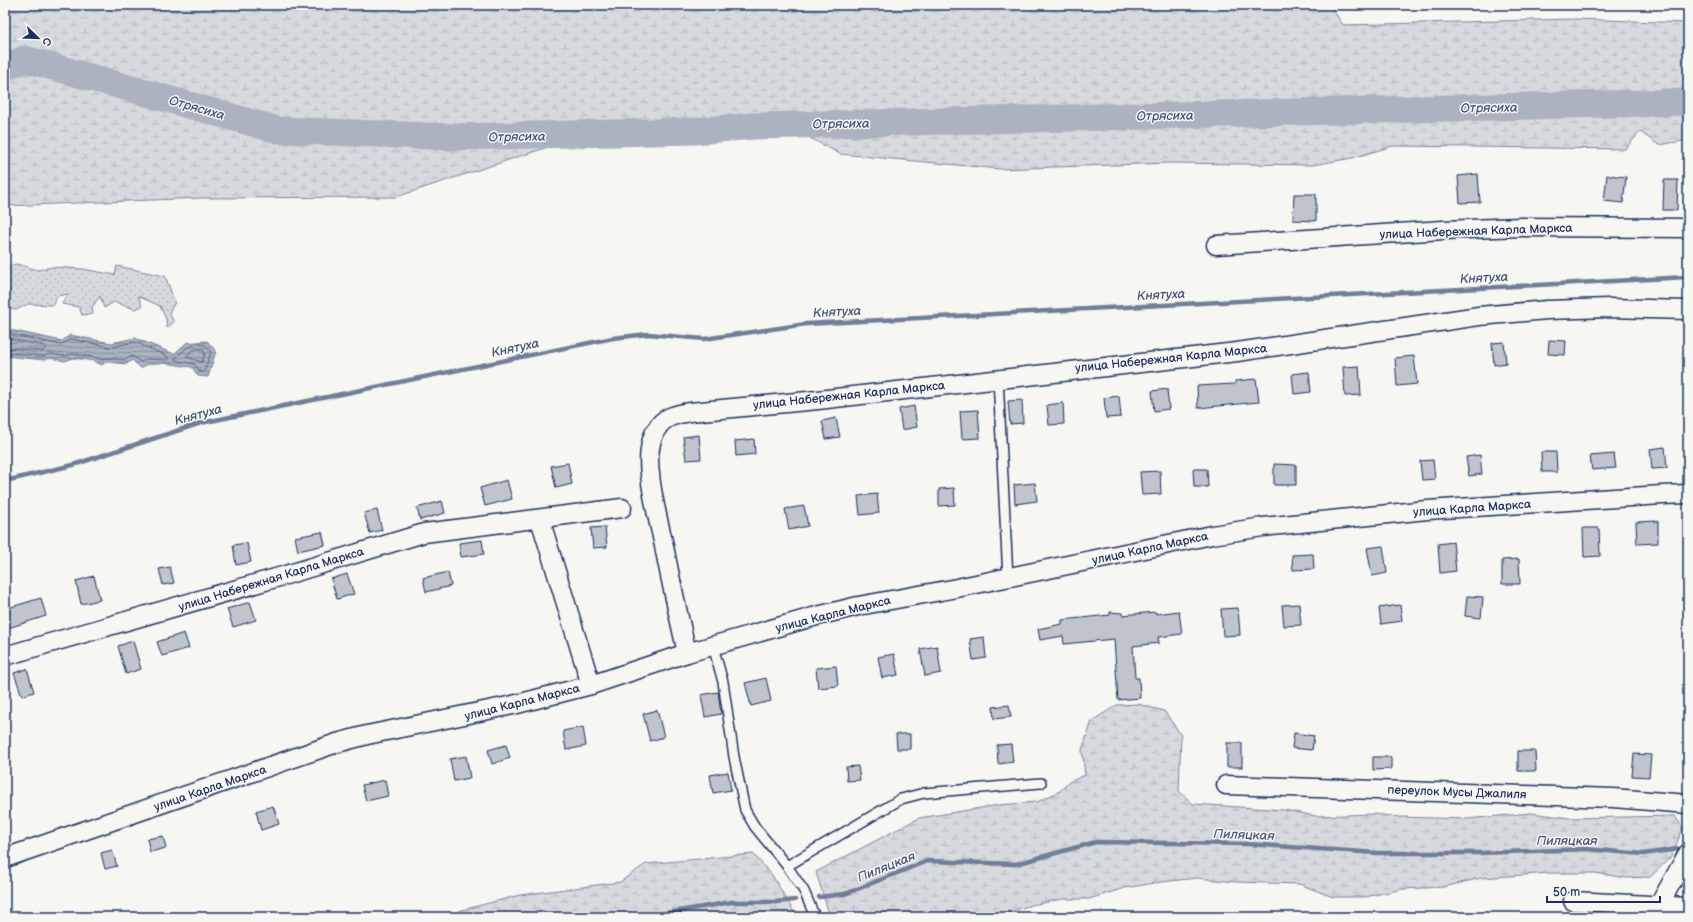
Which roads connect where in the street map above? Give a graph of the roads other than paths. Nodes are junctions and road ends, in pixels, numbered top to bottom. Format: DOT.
graph roads {
  1 [pos="1688,228"];
  2 [pos="1216,245"];
  3 [pos="1688,310"];
  4 [pos="998,378"];
  5 [pos="1688,494"];
  6 [pos="622,508"];
  7 [pos="540,519"];
  8 [pos="1008,578"];
  9 [pos="714,646"];
  10 [pos="688,653"];
  11 [pos="5,656"];
  12 [pos="591,685"];
  13 [pos="1041,784"];
  14 [pos="1226,785"];
  15 [pos="1688,804"];
  16 [pos="1688,853"];
  17 [pos="5,858"];
  18 [pos="787,866"];
  19 [pos="1573,900"];
  20 [pos="1688,907"];
  21 [pos="1648,909"];
  22 [pos="815,917"];
  1 -- 2 [label="street, улица Набережная Карла Маркса"];
  3 -- 4 [label="street, улица Набережная Карла Маркса"];
  4 -- 8 [label="lane"];
  4 -- 10 [label="street, улица Набережная Карла Маркса"];
  5 -- 8 [label="street, улица Карла Маркса"];
  6 -- 7 [label="street, улица Набережная Карла Маркса"];
  7 -- 11 [label="street, улица Набережная Карла Маркса"];
  7 -- 12 [label="street"];
  8 -- 9 [label="street, улица Карла Маркса"];
  9 -- 10 [label="street, улица Карла Маркса"];
  9 -- 18 [label="lane"];
  10 -- 12 [label="street, улица Карла Маркса"];
  12 -- 17 [label="street, улица Карла Маркса"];
  13 -- 18 [label="lane"];
  14 -- 15 [label="street, переулок Мусы Джалиля"];
  16 -- 21 [label="street"];
  18 -- 22 [label="lane"];
  19 -- 21 [label="street"];
  20 -- 21 [label="street"];
}
